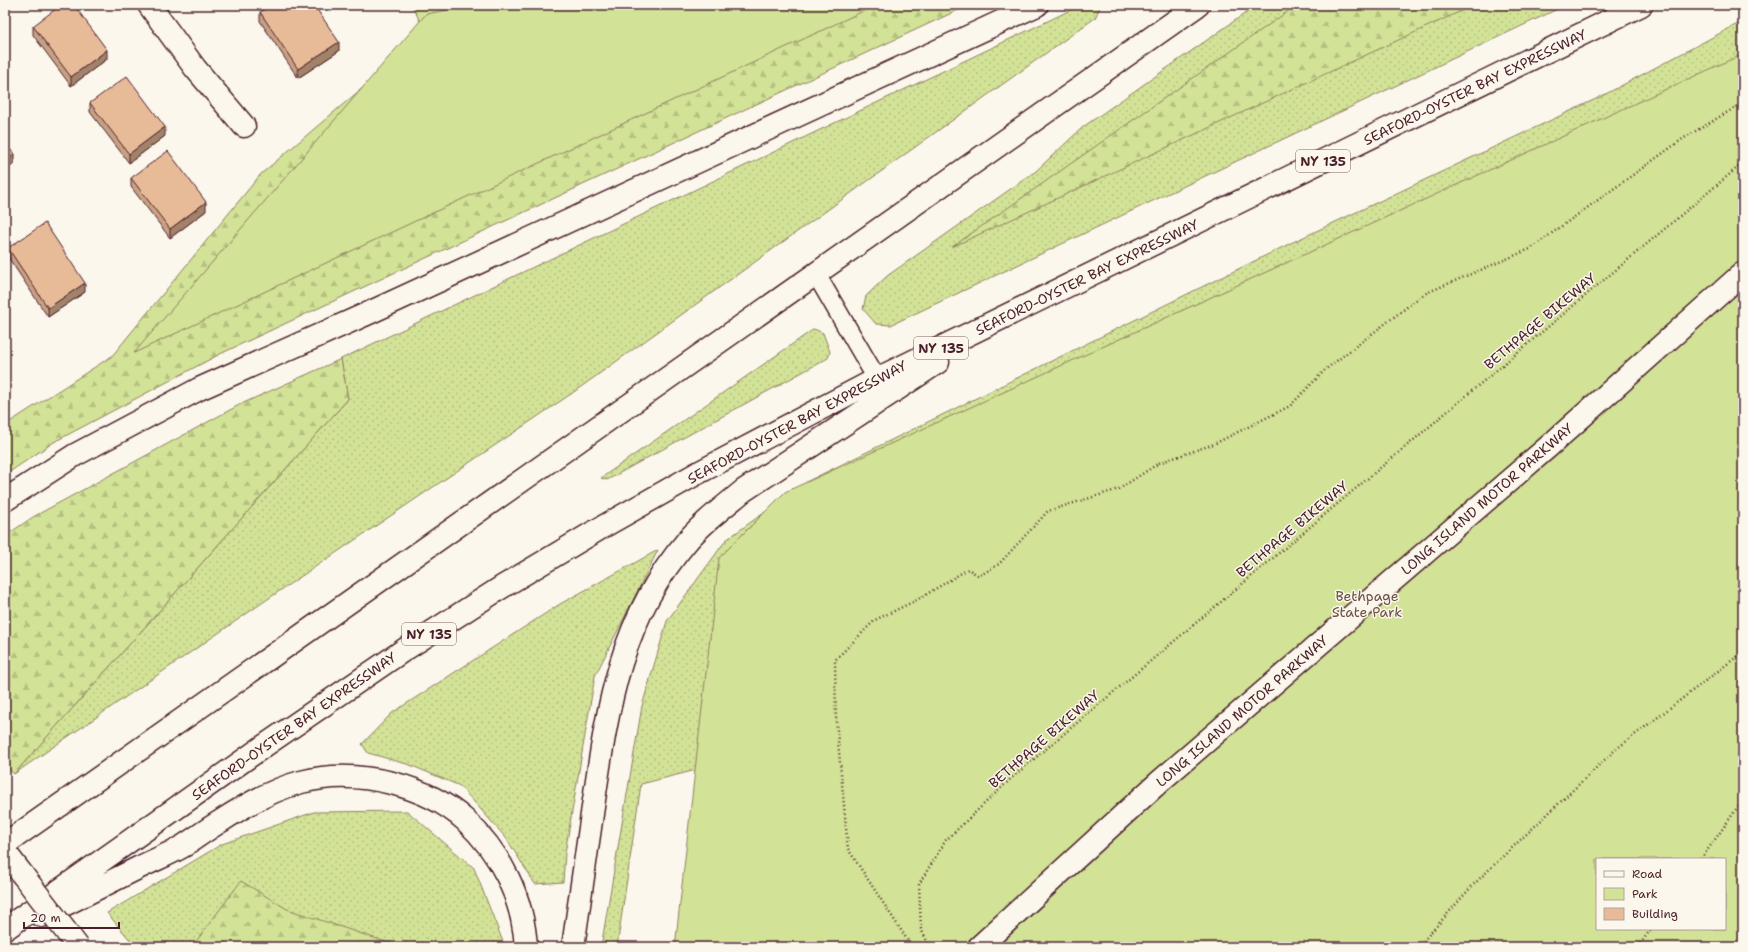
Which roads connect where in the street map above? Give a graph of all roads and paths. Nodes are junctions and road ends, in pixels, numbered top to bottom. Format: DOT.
graph roads {
  1 [pos="148,5"];
  2 [pos="1037,5"];
  3 [pos="1198,5"];
  4 [pos="1641,5"];
  5 [pos="1743,103"];
  6 [pos="244,126"];
  7 [pos="1743,163"];
  8 [pos="1743,273"];
  9 [pos="816,274"];
  10 [pos="1005,317"];
  11 [pos="877,379"];
  12 [pos="5,500"];
  13 [pos="1743,652"];
  14 [pos="1743,800"];
  15 [pos="5,844"];
  16 [pos="5,852"];
  17 [pos="1702,858"];
  18 [pos="5,929"];
  19 [pos="1650,930"];
  20 [pos="5,935"];
  21 [pos="78,947"];
  22 [pos="526,947"];
  23 [pos="573,947"];
  24 [pos="912,947"];
  25 [pos="930,947"];
  26 [pos="979,947"];
  27 [pos="1418,947"];
  28 [pos="1638,947"];
  1 -- 6 [label="main road"];
  2 -- 12 [label="main road"];
  3 -- 9 [label="main road"];
  4 -- 10 [label="main road, SEAFORD-OYSTER BAY EXPRESSWAY / NY 135"];
  5 -- 24 [label="path"];
  7 -- 25 [label="path, BETHPAGE BIKEWAY"];
  8 -- 26 [label="main road, LONG ISLAND MOTOR PARKWAY"];
  9 -- 11 [label="lane"];
  9 -- 15 [label="main road"];
  10 -- 11 [label="main road, SEAFORD-OYSTER BAY EXPRESSWAY / NY 135"];
  10 -- 23 [label="main road"];
  11 -- 18 [label="main road, SEAFORD-OYSTER BAY EXPRESSWAY / NY 135"];
  13 -- 27 [label="path"];
  14 -- 17 [label="path"];
  16 -- 21 [label="main road, bridge"];
  19 -- 28 [label="path"];
  20 -- 22 [label="main road"];
}
